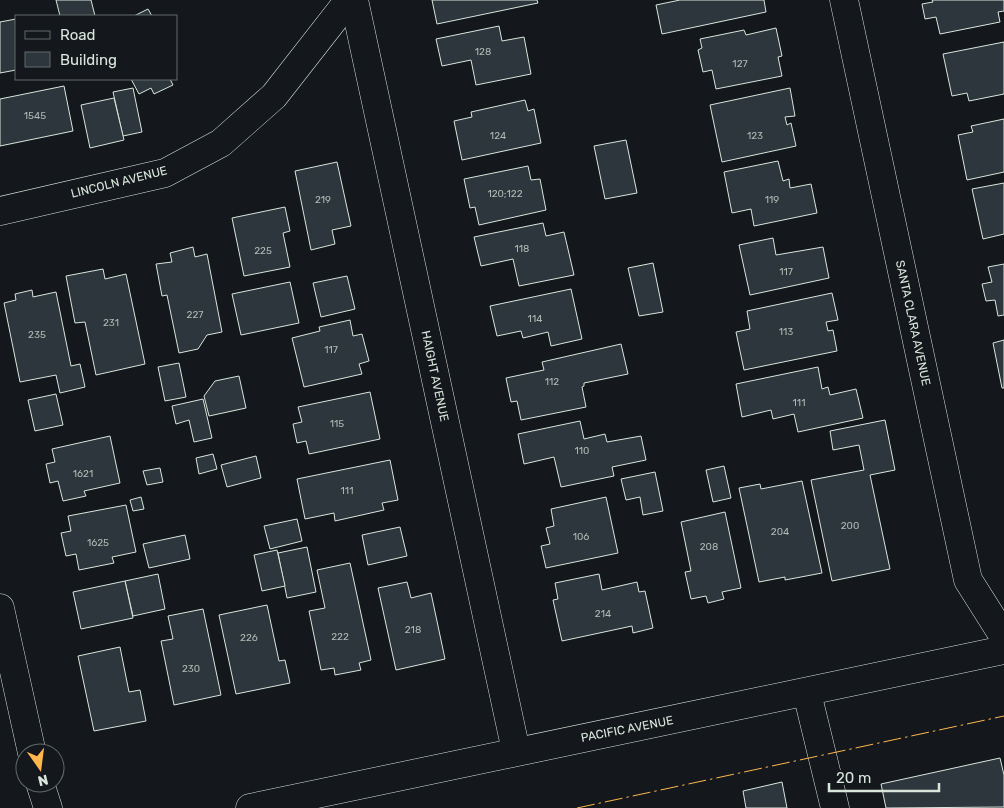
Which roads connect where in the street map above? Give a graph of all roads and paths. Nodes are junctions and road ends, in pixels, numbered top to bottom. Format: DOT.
graph roads {
  1 [pos="349,0"];
  2 [pos="354,0"];
  3 [pos="844,0"];
  4 [pos="0,211"];
  5 [pos="0,608"];
  6 [pos="1004,636"];
  7 [pos="1004,650"];
  8 [pos="807,693"];
  9 [pos="30,743"];
  10 [pos="516,752"];
  11 [pos="43,793"];
  12 [pos="48,808"];
  13 [pos="250,808"];
  14 [pos="835,808"];
  1 -- 4 [label="street, LINCOLN AVENUE"];
  2 -- 10 [label="street, HAIGHT AVENUE"];
  3 -- 6 [label="street, SANTA CLARA AVENUE"];
  5 -- 9 [label="street"];
  7 -- 8 [label="street, PACIFIC AVENUE"];
  8 -- 10 [label="street, PACIFIC AVENUE"];
  8 -- 14 [label="street"];
  10 -- 13 [label="street, PACIFIC AVENUE"];
  11 -- 12 [label="street"];
}
